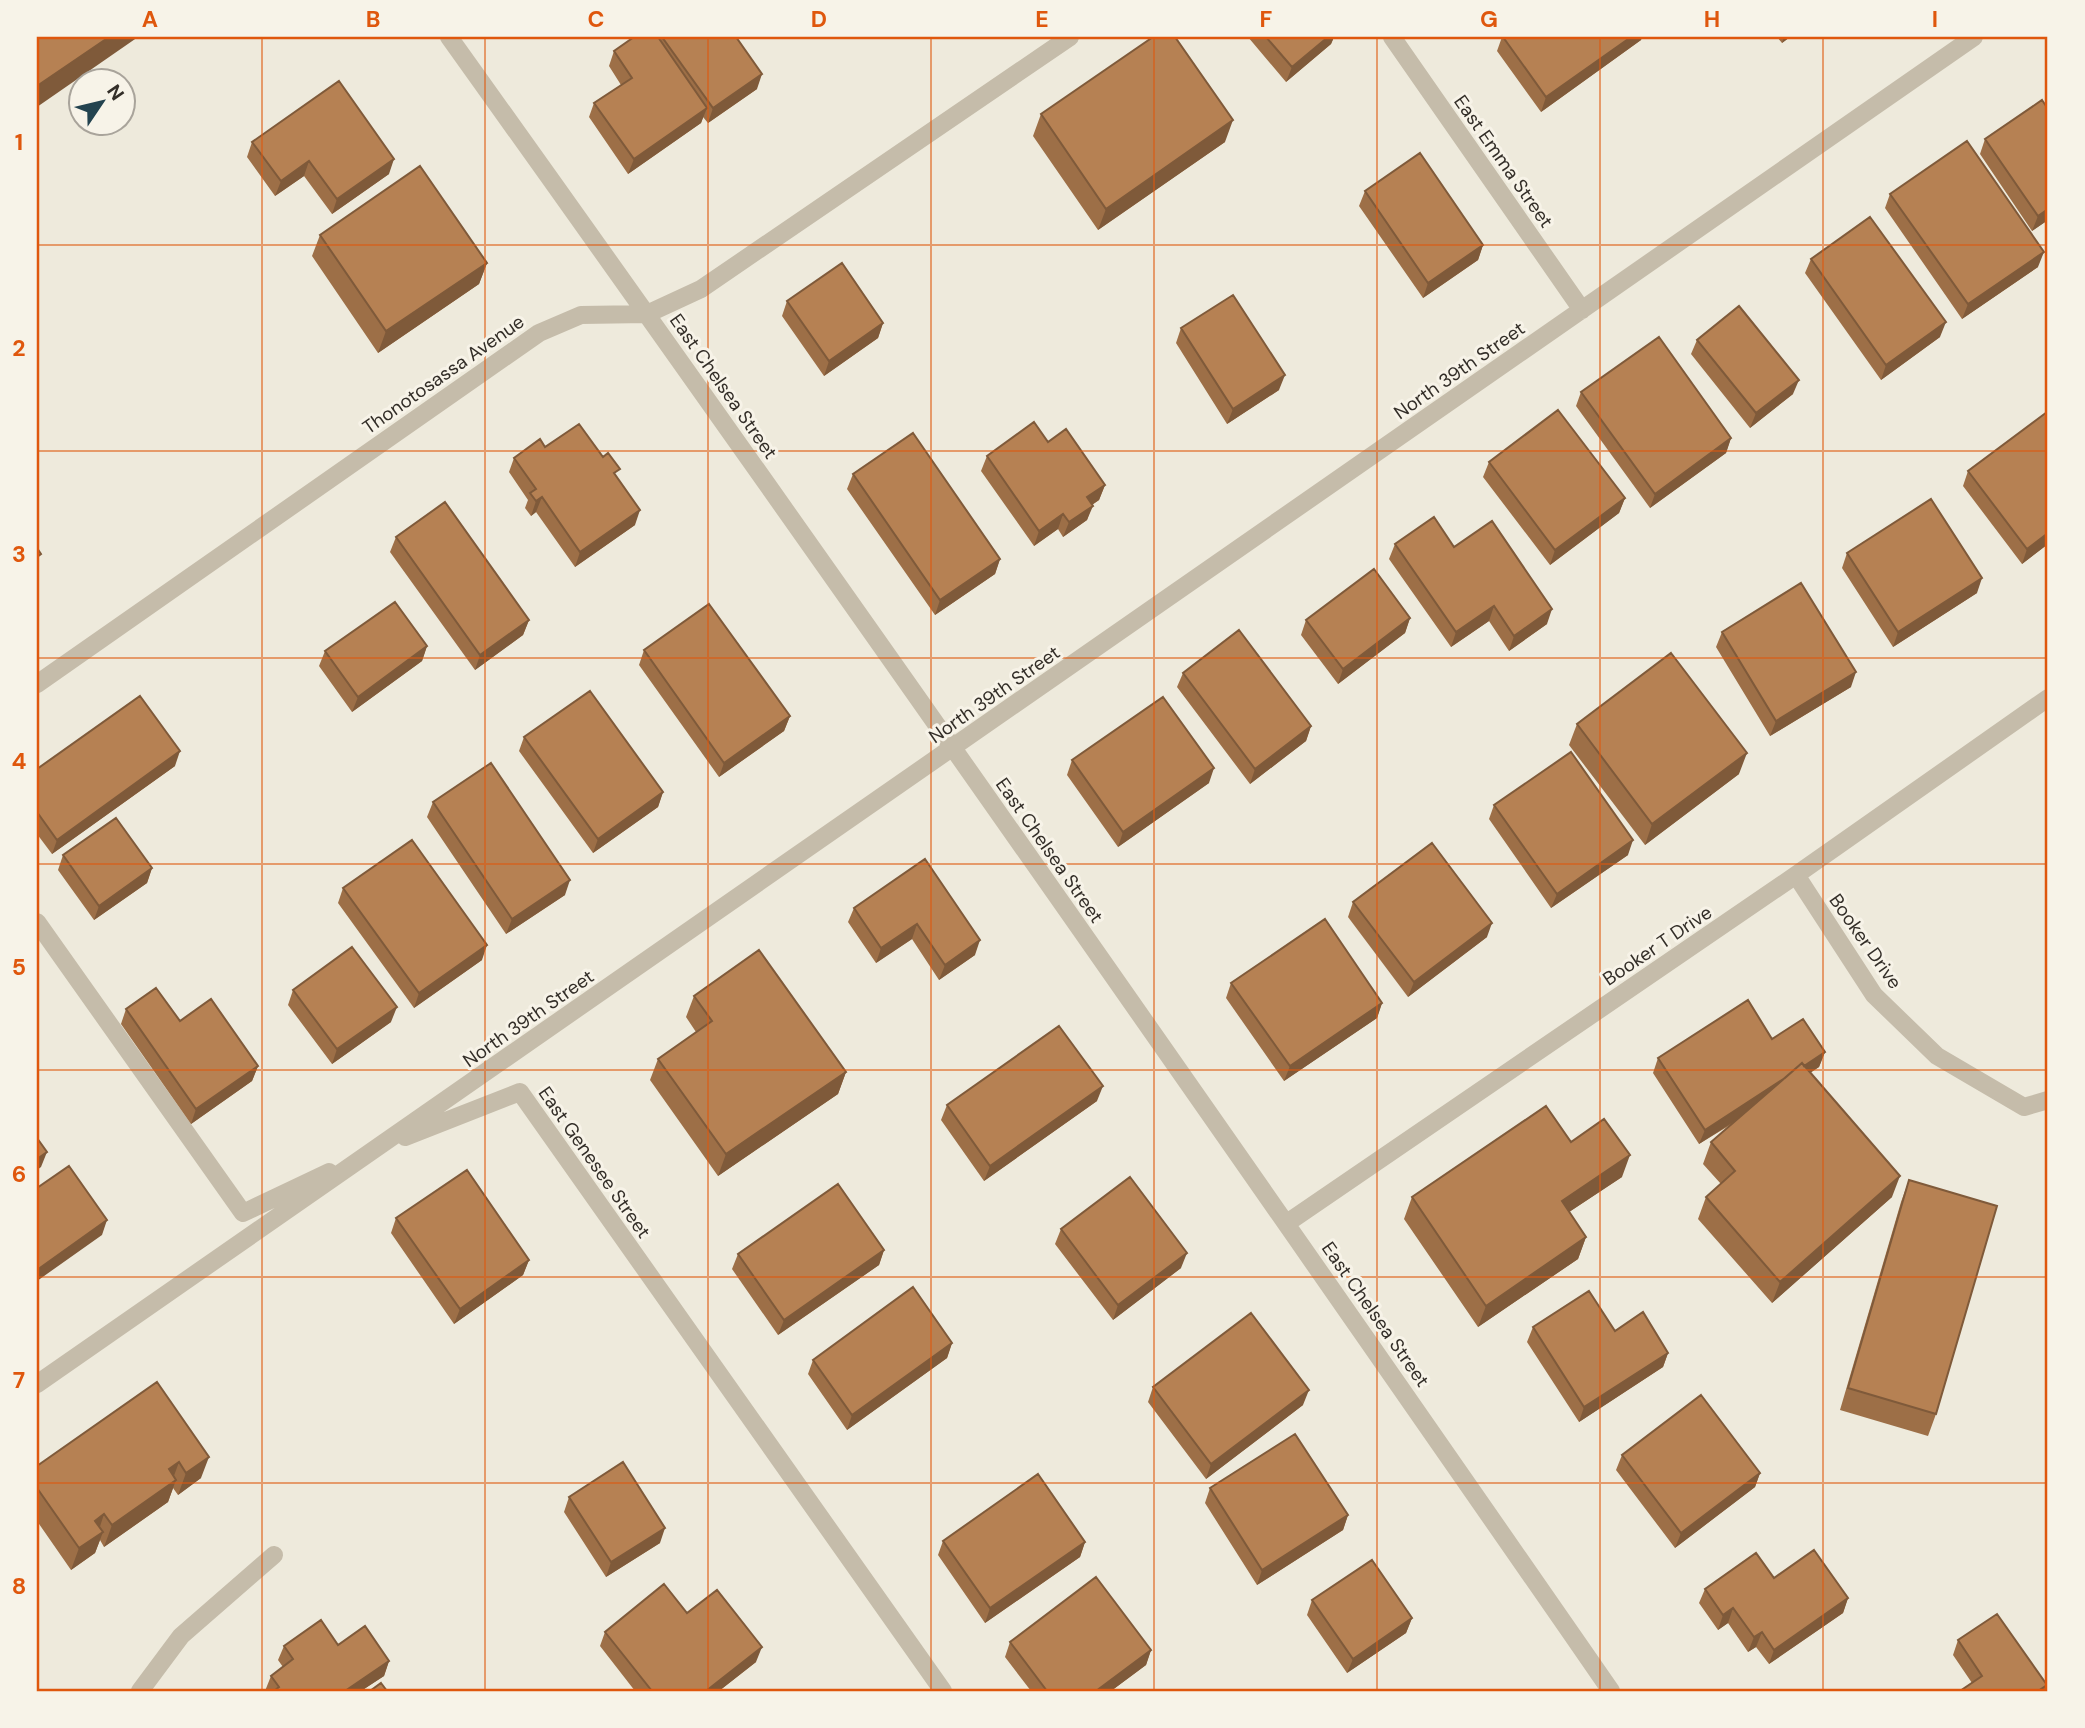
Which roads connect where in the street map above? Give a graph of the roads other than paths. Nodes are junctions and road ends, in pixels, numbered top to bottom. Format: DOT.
graph roads {
  1 [pos="449,37"];
  2 [pos="1070,37"];
  3 [pos="1392,37"];
  4 [pos="1974,37"];
  5 [pos="1581,310"];
  6 [pos="647,314"];
  7 [pos="37,684"];
  8 [pos="2048,698"];
  9 [pos="953,748"];
  10 [pos="1796,876"];
  11 [pos="37,922"];
  12 [pos="2048,1100"];
  13 [pos="378,1148"];
  14 [pos="1286,1223"];
  15 [pos="37,1384"];
  16 [pos="274,1555"];
  17 [pos="140,1691"];
  18 [pos="943,1691"];
  19 [pos="1611,1691"];
  1 -- 6 [label="street, East Chelsea Street"];
  2 -- 6 [label="street, Thonotosassa Avenue"];
  3 -- 5 [label="street, East Emma Street"];
  4 -- 5 [label="street, North 39th Street"];
  5 -- 9 [label="street, North 39th Street"];
  6 -- 7 [label="street, Thonotosassa Avenue"];
  6 -- 9 [label="street, East Chelsea Street"];
  8 -- 10 [label="street, Booker T Drive"];
  9 -- 13 [label="street, North 39th Street"];
  9 -- 14 [label="street, East Chelsea Street"];
  10 -- 12 [label="street, Booker Drive"];
  10 -- 14 [label="street, Booker T Drive"];
  11 -- 13 [label="street, East Genesee Street"];
  13 -- 15 [label="street, North 39th Street"];
  13 -- 18 [label="street, East Genesee Street"];
  14 -- 19 [label="street, East Chelsea Street"];
  16 -- 17 [label="street"];
}
